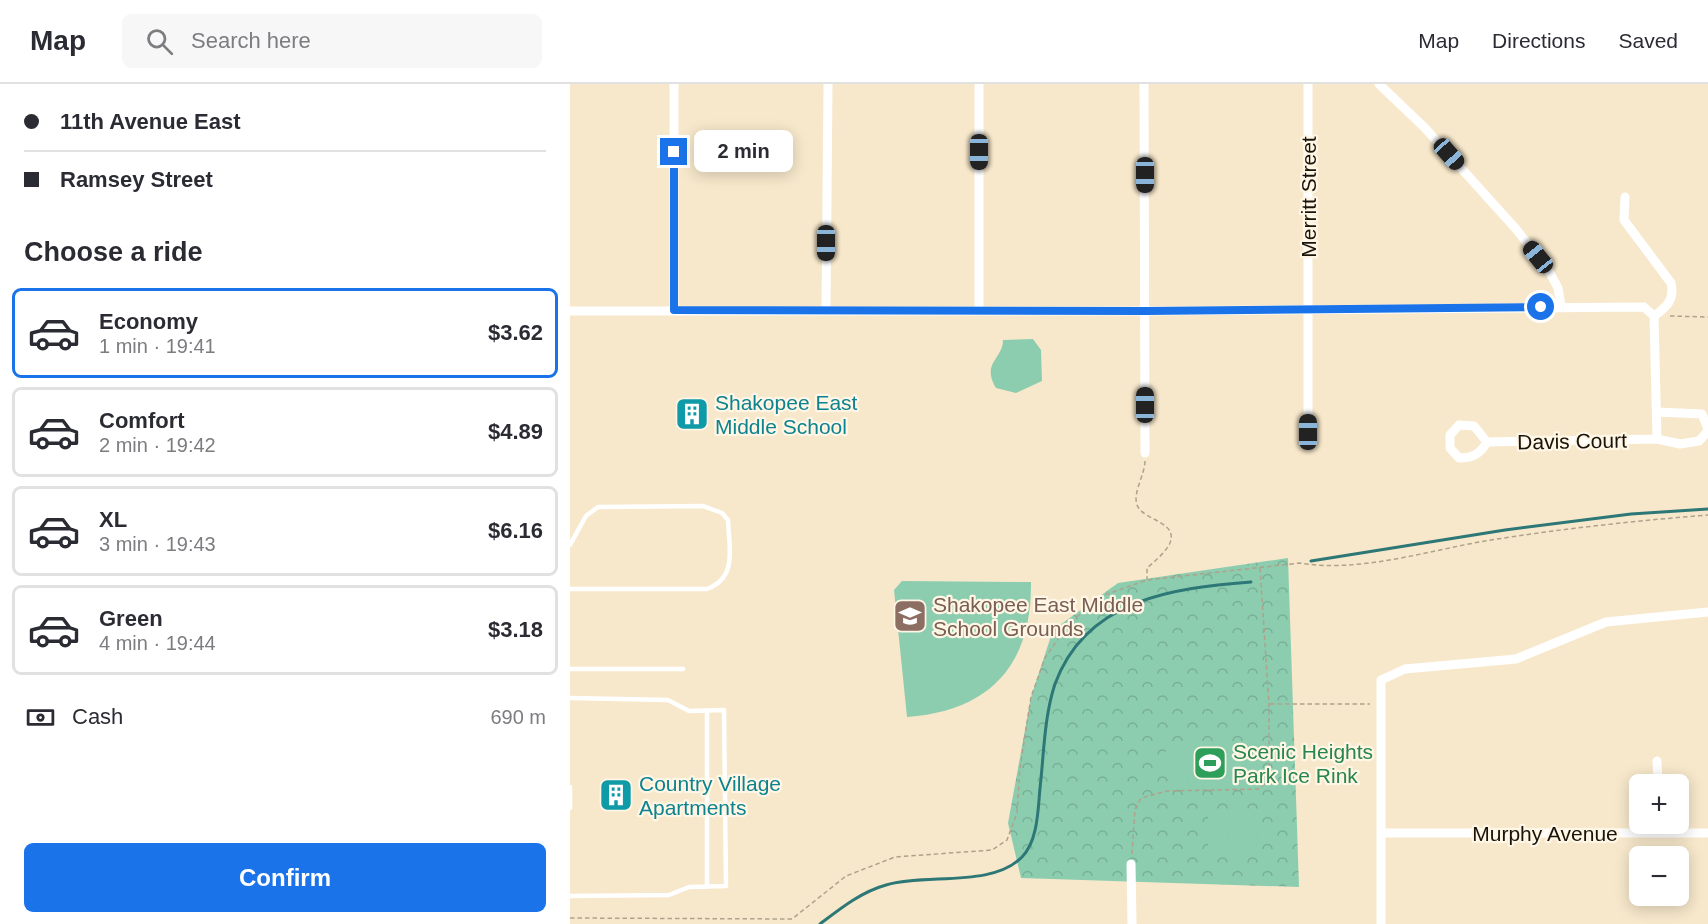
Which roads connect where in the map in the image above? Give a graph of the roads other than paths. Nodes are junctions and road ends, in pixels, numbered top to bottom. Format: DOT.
graph roads {
  1 [pos="674,84"];
  2 [pos="828,84"];
  3 [pos="979,84"];
  4 [pos="1144,84"];
  5 [pos="1308,84"];
  6 [pos="1379,84"];
  7 [pos="1625,197"];
  8 [pos="1561,306"];
  9 [pos="674,310"];
  10 [pos="1307,310"];
  11 [pos="570,311"];
  12 [pos="826,311"];
  13 [pos="979,311"];
  14 [pos="1146,311"];
  15 [pos="1654,316"];
  16 [pos="1657,412"];
  17 [pos="1708,430"];
  18 [pos="1308,432"];
  19 [pos="1657,439"];
  20 [pos="1487,442"];
  21 [pos="1145,453"];
  22 [pos="570,545"];
  23 [pos="570,589"];
  24 [pos="1708,612"];
  25 [pos="570,669"];
  26 [pos="682,669"];
  27 [pos="570,698"];
  28 [pos="707,711"];
  29 [pos="1657,761"];
  30 [pos="1658,774"];
  31 [pos="570,787"];
  32 [pos="570,808"];
  33 [pos="1629,829"];
  34 [pos="1689,831"];
  35 [pos="1381,833"];
  36 [pos="1708,833"];
  37 [pos="1131,864"];
  38 [pos="707,887"];
  39 [pos="570,896"];
  40 [pos="1132,924"];
  41 [pos="1381,924"];
  1 -- 9 [label="street"];
  2 -- 12 [label="street"];
  3 -- 13 [label="street"];
  4 -- 14 [label="street"];
  5 -- 10 [label="street, Merritt Street"];
  6 -- 8 [label="street"];
  7 -- 15 [label="street"];
  8 -- 10 [label="street"];
  8 -- 15 [label="street"];
  9 -- 11 [label="street"];
  9 -- 12 [label="street"];
  10 -- 14 [label="street"];
  10 -- 18 [label="street, Merritt Street"];
  12 -- 13 [label="street"];
  13 -- 14 [label="street"];
  14 -- 21 [label="street"];
  15 -- 16 [label="street"];
  16 -- 17 [label="street"];
  16 -- 19 [label="street"];
  17 -- 19 [label="street, Davis Court"];
  19 -- 20 [label="street, Davis Court"];
  22 -- 23 [label="lane"];
  24 -- 35 [label="street"];
  25 -- 26 [label="lane"];
  27 -- 28 [label="lane"];
  28 -- 38 [label="lane"];
  28 -- 38 [label="lane"];
  29 -- 30 [label="street"];
  31 -- 32 [label="lane"];
  33 -- 35 [label="street, Murphy Avenue"];
  34 -- 36 [label="street, Murphy Avenue"];
  35 -- 41 [label="street"];
  37 -- 40 [label="street"];
  38 -- 39 [label="lane"];
}
